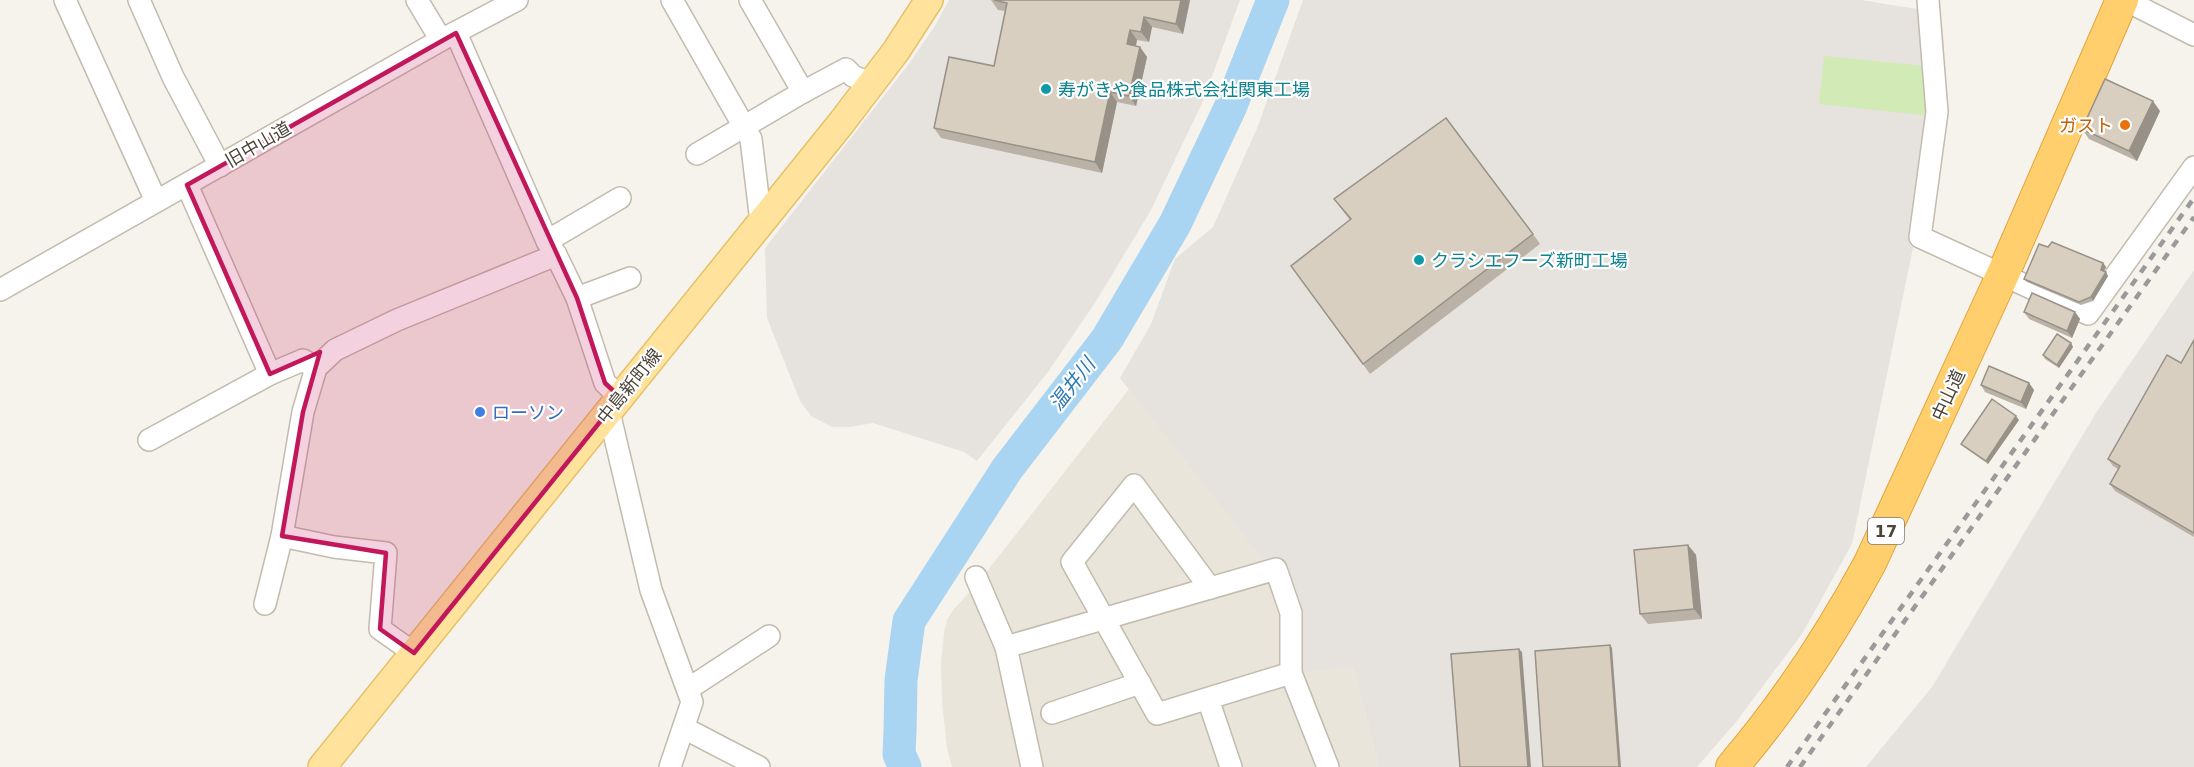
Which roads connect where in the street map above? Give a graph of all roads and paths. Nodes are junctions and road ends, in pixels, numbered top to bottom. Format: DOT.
graph roads {
  1 [pos="65,0"];
  2 [pos="139,0"];
  3 [pos="417,0"];
  4 [pos="517,0"];
  5 [pos="672,0"];
  6 [pos="750,0"];
  7 [pos="929,0"];
  8 [pos="1928,0"];
  9 [pos="2123,0"];
  10 [pos="2194,35"];
  11 [pos="448,37"];
  12 [pos="872,84"];
  13 [pos="802,92"];
  14 [pos="745,128"];
  15 [pos="697,154"];
  16 [pos="220,166"];
  17 [pos="2194,167"];
  18 [pos="187,184"];
  19 [pos="620,198"];
  20 [pos="156,201"];
  21 [pos="761,222"];
  22 [pos="551,248"];
  23 [pos="2004,274"];
  24 [pos="630,278"];
  25 [pos="0,290"];
  26 [pos="577,298"];
  27 [pos="316,368"];
  28 [pos="270,374"];
  29 [pos="614,404"];
  30 [pos="149,440"];
  31 [pos="282,536"];
  32 [pos="976,577"];
  33 [pos="1210,588"];
  34 [pos="265,604"];
  35 [pos="1103,618"];
  36 [pos="769,636"];
  37 [pos="1006,647"];
  38 [pos="414,653"];
  39 [pos="1291,673"];
  40 [pos="1140,683"];
  41 [pos="688,689"];
  42 [pos="1208,699"];
  43 [pos="1052,713"];
  44 [pos="684,729"];
  45 [pos="322,767"];
  46 [pos="670,767"];
  47 [pos="759,767"];
  48 [pos="1032,767"];
  49 [pos="1231,767"];
  50 [pos="1328,767"];
  51 [pos="1732,767"];
  1 -- 20 [label="street"];
  2 -- 16 [label="street"];
  3 -- 11 [label="street"];
  4 -- 11 [label="street, 旧中山道"];
  5 -- 14 [label="street"];
  6 -- 13 [label="street"];
  7 -- 12 [label="main road, 中島新町線"];
  8 -- 23 [label="street"];
  9 -- 10 [label="street"];
  9 -- 23 [label="highway, 中山道 / 17"];
  11 -- 16 [label="street, 旧中山道"];
  11 -- 22 [label="street"];
  12 -- 13 [label="street"];
  12 -- 21 [label="main road, 中島新町線"];
  13 -- 14 [label="street"];
  14 -- 15 [label="street"];
  14 -- 21 [label="street"];
  16 -- 18 [label="street, 旧中山道"];
  17 -- 23 [label="street"];
  18 -- 20 [label="street, 旧中山道"];
  18 -- 28 [label="street"];
  19 -- 22 [label="street"];
  20 -- 25 [label="street, 旧中山道"];
  21 -- 29 [label="main road, 中島新町線"];
  22 -- 26 [label="street"];
  22 -- 27 [label="street"];
  23 -- 51 [label="highway, 中山道 / 17"];
  24 -- 26 [label="street"];
  26 -- 29 [label="street"];
  27 -- 28 [label="street"];
  27 -- 31 [label="street"];
  28 -- 30 [label="street"];
  29 -- 38 [label="main road, 中島新町線"];
  29 -- 41 [label="street"];
  31 -- 34 [label="street"];
  31 -- 38 [label="street"];
  32 -- 37 [label="street"];
  33 -- 35 [label="street"];
  33 -- 35 [label="street"];
  33 -- 39 [label="street"];
  35 -- 37 [label="street"];
  35 -- 40 [label="street"];
  36 -- 41 [label="street"];
  37 -- 48 [label="street"];
  38 -- 45 [label="main road, 中島新町線"];
  39 -- 42 [label="street"];
  39 -- 50 [label="street"];
  40 -- 42 [label="street"];
  40 -- 43 [label="street"];
  41 -- 44 [label="street"];
  42 -- 49 [label="street"];
  44 -- 46 [label="street"];
  44 -- 47 [label="street"];
}
